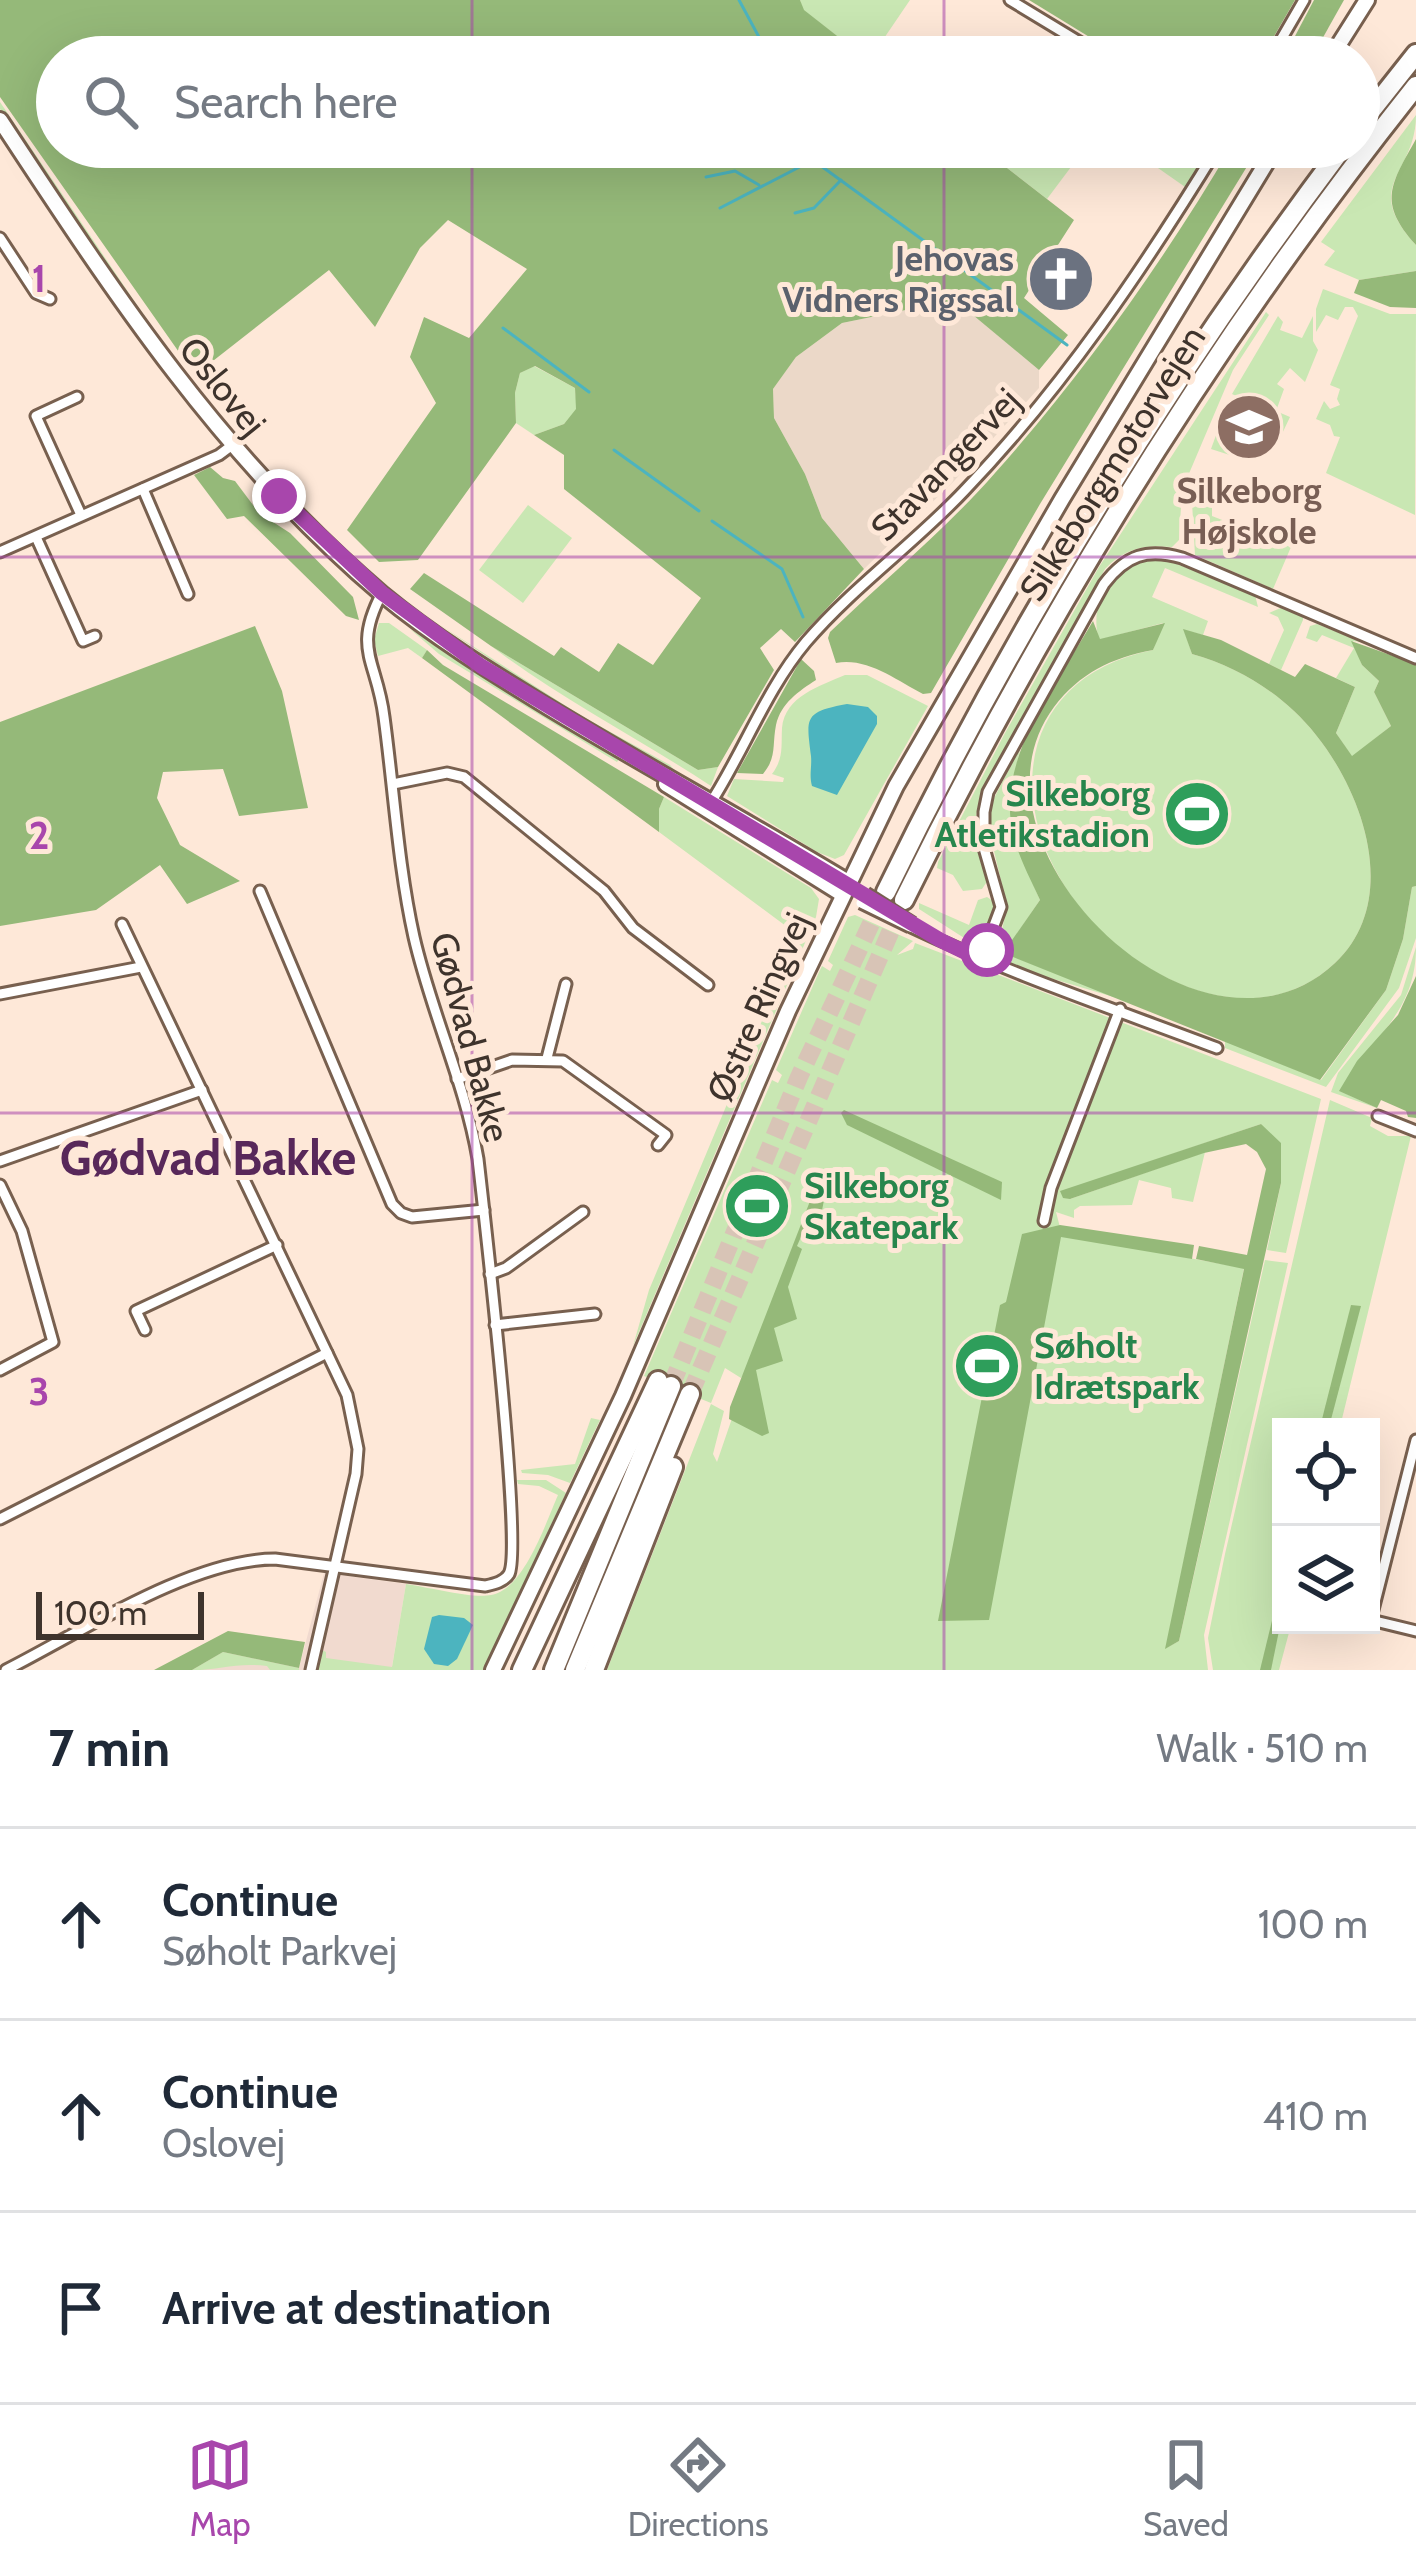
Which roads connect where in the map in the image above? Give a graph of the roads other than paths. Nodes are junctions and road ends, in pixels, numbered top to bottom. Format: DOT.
graph roads {
  1 [pos="1010,0"];
  2 [pos="1304,0"];
  3 [pos="1367,0"];
  4 [pos="1069,36"];
  5 [pos="1283,36"];
  6 [pos="1344,36"];
  7 [pos="1416,55"];
  8 [pos="1416,86"];
  9 [pos="1380,100"];
  10 [pos="0,120"];
  11 [pos="1380,134"];
  12 [pos="1204,168"];
  13 [pos="1263,168"];
  14 [pos="1327,168"];
  15 [pos="1354,168"];
  16 [pos="0,238"];
  17 [pos="50,299"];
  18 [pos="77,397"];
  19 [pos="231,446"];
  20 [pos="143,488"];
  21 [pos="81,515"];
  22 [pos="36,537"];
  23 [pos="0,552"];
  24 [pos="382,593"];
  25 [pos="188,594"];
  26 [pos="95,636"];
  27 [pos="1416,658"];
  28 [pos="393,784"];
  29 [pos="709,807"];
  30 [pos="845,888"];
  31 [pos="260,891"];
  32 [pos="879,897"];
  33 [pos="122,924"];
  34 [pos="981,960"];
  35 [pos="142,967"];
  36 [pos="566,984"];
  37 [pos="708,985"];
  38 [pos="0,994"];
  39 [pos="1120,1009"];
  40 [pos="1217,1048"];
  41 [pos="547,1058"];
  42 [pos="457,1079"];
  43 [pos="202,1090"];
  44 [pos="1378,1116"];
  45 [pos="1416,1132"];
  46 [pos="658,1145"];
  47 [pos="0,1161"];
  48 [pos="0,1185"];
  49 [pos="484,1210"];
  50 [pos="583,1212"];
  51 [pos="1044,1221"];
  52 [pos="277,1245"];
  53 [pos="490,1274"];
  54 [pos="595,1314"];
  55 [pos="495,1325"];
  56 [pos="145,1330"];
  57 [pos="327,1352"];
  58 [pos="0,1370"];
  59 [pos="679,1390"];
  60 [pos="1416,1440"];
  61 [pos="1412,1472"];
  62 [pos="0,1519"];
  63 [pos="335,1566"];
  64 [pos="1380,1587"];
  65 [pos="1380,1621"];
  66 [pos="1416,1631"];
  67 [pos="6,1670"];
  68 [pos="311,1670"];
  69 [pos="493,1670"];
  70 [pos="521,1670"];
  71 [pos="554,1670"];
  72 [pos="575,1670"];
  73 [pos="594,1670"];
  1 -- 4 [label="street"];
  2 -- 5 [label="street"];
  3 -- 6 [label="main road"];
  7 -- 9 [label="highway"];
  8 -- 11 [label="highway, Silkeborgmotorvejen"];
  10 -- 19 [label="main road, Oslovej"];
  12 -- 29 [label="street, Stavangervej"];
  13 -- 30 [label="main road, Østre Ringvej"];
  14 -- 32 [label="highway, Silkeborgmotorvejen"];
  15 -- 32 [label="highway, Silkeborgmotorvejen"];
  16 -- 17 [label="street"];
  18 -- 21 [label="street"];
  19 -- 20 [label="street"];
  19 -- 24 [label="main road, Oslovej"];
  20 -- 21 [label="street"];
  20 -- 25 [label="street"];
  21 -- 22 [label="street"];
  22 -- 23 [label="street"];
  22 -- 26 [label="street"];
  24 -- 28 [label="street, Gødvad Bakke"];
  24 -- 29 [label="main road, Oslovej"];
  27 -- 34 [label="street"];
  28 -- 37 [label="street"];
  28 -- 42 [label="street, Gødvad Bakke"];
  29 -- 30 [label="main road, Oslovej"];
  30 -- 32 [label="street"];
  30 -- 69 [label="main road, Østre Ringvej"];
  31 -- 49 [label="street"];
  32 -- 34 [label="street, bridge"];
  33 -- 35 [label="street"];
  34 -- 39 [label="street"];
  35 -- 38 [label="street"];
  35 -- 43 [label="street"];
  36 -- 41 [label="street"];
  39 -- 40 [label="street"];
  39 -- 51 [label="street"];
  41 -- 42 [label="street"];
  41 -- 46 [label="street"];
  42 -- 49 [label="street, Gødvad Bakke"];
  43 -- 47 [label="street"];
  43 -- 52 [label="street"];
  44 -- 45 [label="street"];
  48 -- 58 [label="street"];
  49 -- 53 [label="street, Gødvad Bakke"];
  50 -- 53 [label="street"];
  52 -- 56 [label="street"];
  52 -- 57 [label="street"];
  53 -- 55 [label="street, Gødvad Bakke"];
  54 -- 55 [label="street"];
  55 -- 63 [label="street, Gødvad Bakke"];
  57 -- 62 [label="street"];
  57 -- 63 [label="street"];
  59 -- 70 [label="highway"];
  59 -- 71 [label="highway"];
  59 -- 72 [label="highway"];
  59 -- 73 [label="highway"];
  60 -- 61 [label="street"];
  61 -- 64 [label="street"];
  63 -- 67 [label="street"];
  63 -- 68 [label="street"];
  65 -- 66 [label="street"];
}
